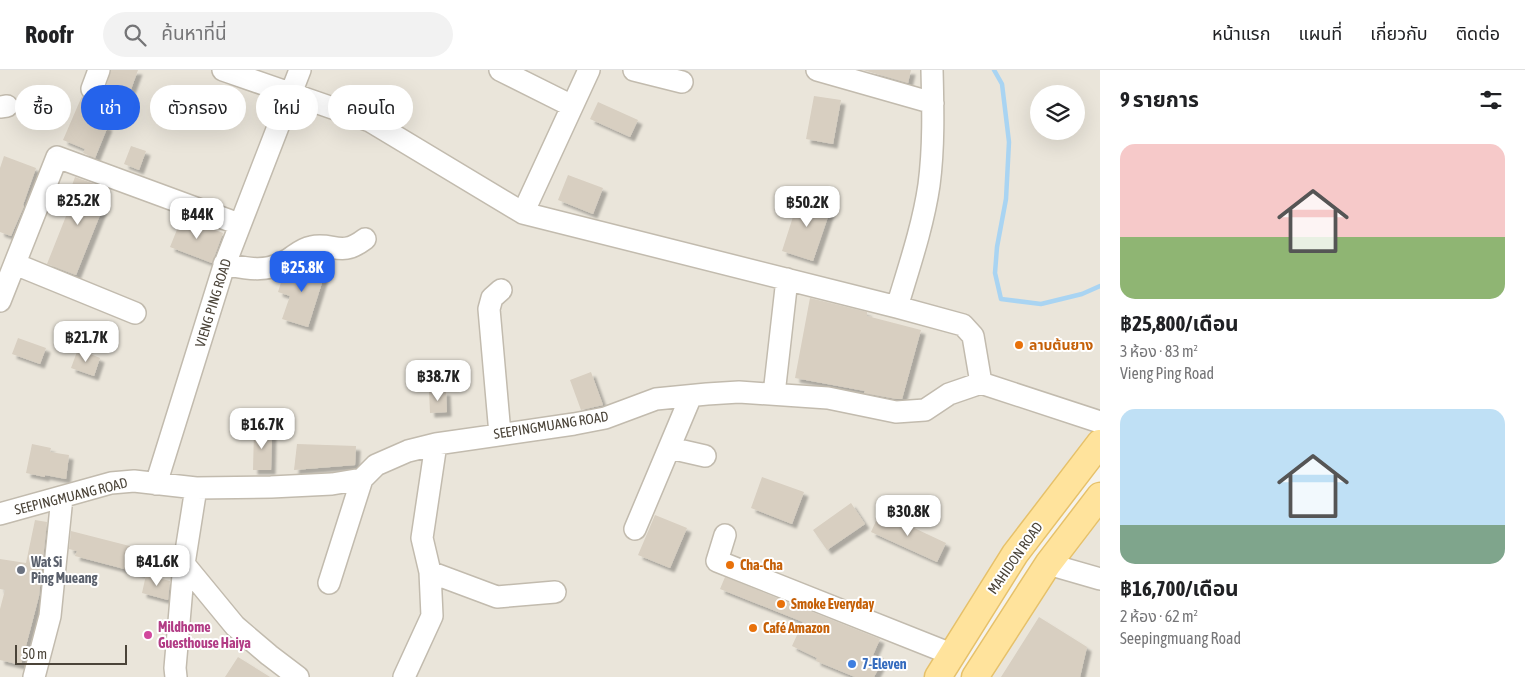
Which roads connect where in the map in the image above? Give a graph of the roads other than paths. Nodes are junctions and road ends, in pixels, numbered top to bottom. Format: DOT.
graph roads {
  1 [pos="223,70"];
  2 [pos="300,70"];
  3 [pos="500,70"];
  4 [pos="589,70"];
  5 [pos="634,70"];
  6 [pos="817,70"];
  7 [pos="932,70"];
  8 [pos="682,82"];
  9 [pos="263,85"];
  10 [pos="294,85"];
  11 [pos="933,103"];
  12 [pos="318,104"];
  13 [pos="572,106"];
  14 [pos="276,130"];
  15 [pos="522,213"];
  16 [pos="239,224"];
  17 [pos="365,239"];
  18 [pos="15,264"];
  19 [pos="224,264"];
  20 [pos="787,280"];
  21 [pos="501,290"];
  22 [pos="0,300"];
  23 [pos="897,307"];
  24 [pos="135,313"];
  25 [pos="981,383"];
  26 [pos="774,394"];
  27 [pos="691,396"];
  28 [pos="1100,422"];
  29 [pos="500,434"];
  30 [pos="1100,443"];
  31 [pos="436,444"];
  32 [pos="670,448"];
  33 [pos="705,456"];
  34 [pos="362,479"];
  35 [pos="156,484"];
  36 [pos="196,488"];
  37 [pos="1100,496"];
  38 [pos="62,497"];
  39 [pos="0,514"];
  40 [pos="636,529"];
  41 [pos="725,535"];
  42 [pos="184,564"];
  43 [pos="1048,564"];
  44 [pos="430,572"];
  45 [pos="1100,579"];
  46 [pos="329,583"];
  47 [pos="555,592"];
  48 [pos="952,654"];
  49 [pos="34,677"];
  50 [pos="176,677"];
  51 [pos="298,677"];
  52 [pos="404,677"];
  53 [pos="938,677"];
  54 [pos="975,677"];
  1 -- 9 [label="street"];
  2 -- 10 [label="street, VIENG PING ROAD"];
  3 -- 13 [label="street"];
  4 -- 13 [label="street"];
  5 -- 8 [label="street"];
  6 -- 11 [label="street"];
  7 -- 11 [label="street"];
  11 -- 23 [label="street"];
  12 -- 15 [label="street"];
  13 -- 15 [label="street"];
  14 -- 16 [label="street, VIENG PING ROAD"];
  15 -- 20 [label="street"];
  16 -- 18 [label="street"];
  16 -- 19 [label="street, VIENG PING ROAD"];
  17 -- 19 [label="street"];
  18 -- 22 [label="street"];
  18 -- 24 [label="street"];
  19 -- 35 [label="street, VIENG PING ROAD"];
  20 -- 23 [label="street"];
  20 -- 26 [label="street"];
  21 -- 29 [label="street"];
  23 -- 25 [label="street"];
  25 -- 26 [label="street, SEEPINGMUANG ROAD"];
  25 -- 28 [label="street"];
  26 -- 27 [label="street, SEEPINGMUANG ROAD"];
  27 -- 29 [label="street, SEEPINGMUANG ROAD"];
  27 -- 32 [label="street"];
  29 -- 31 [label="street, SEEPINGMUANG ROAD"];
  30 -- 48 [label="main road, MAHIDON ROAD"];
  31 -- 34 [label="street, SEEPINGMUANG ROAD"];
  31 -- 44 [label="street"];
  32 -- 33 [label="street"];
  32 -- 40 [label="street"];
  34 -- 36 [label="street, SEEPINGMUANG ROAD"];
  34 -- 46 [label="street"];
  35 -- 36 [label="street, SEEPINGMUANG ROAD"];
  35 -- 38 [label="street, SEEPINGMUANG ROAD"];
  36 -- 42 [label="street"];
  37 -- 43 [label="main road"];
  38 -- 39 [label="street, SEEPINGMUANG ROAD"];
  38 -- 49 [label="street"];
  41 -- 48 [label="street"];
  42 -- 50 [label="street"];
  42 -- 51 [label="street"];
  43 -- 45 [label="street"];
  43 -- 54 [label="main road"];
  44 -- 47 [label="street"];
  44 -- 52 [label="street"];
  48 -- 53 [label="main road, MAHIDON ROAD"];
}
